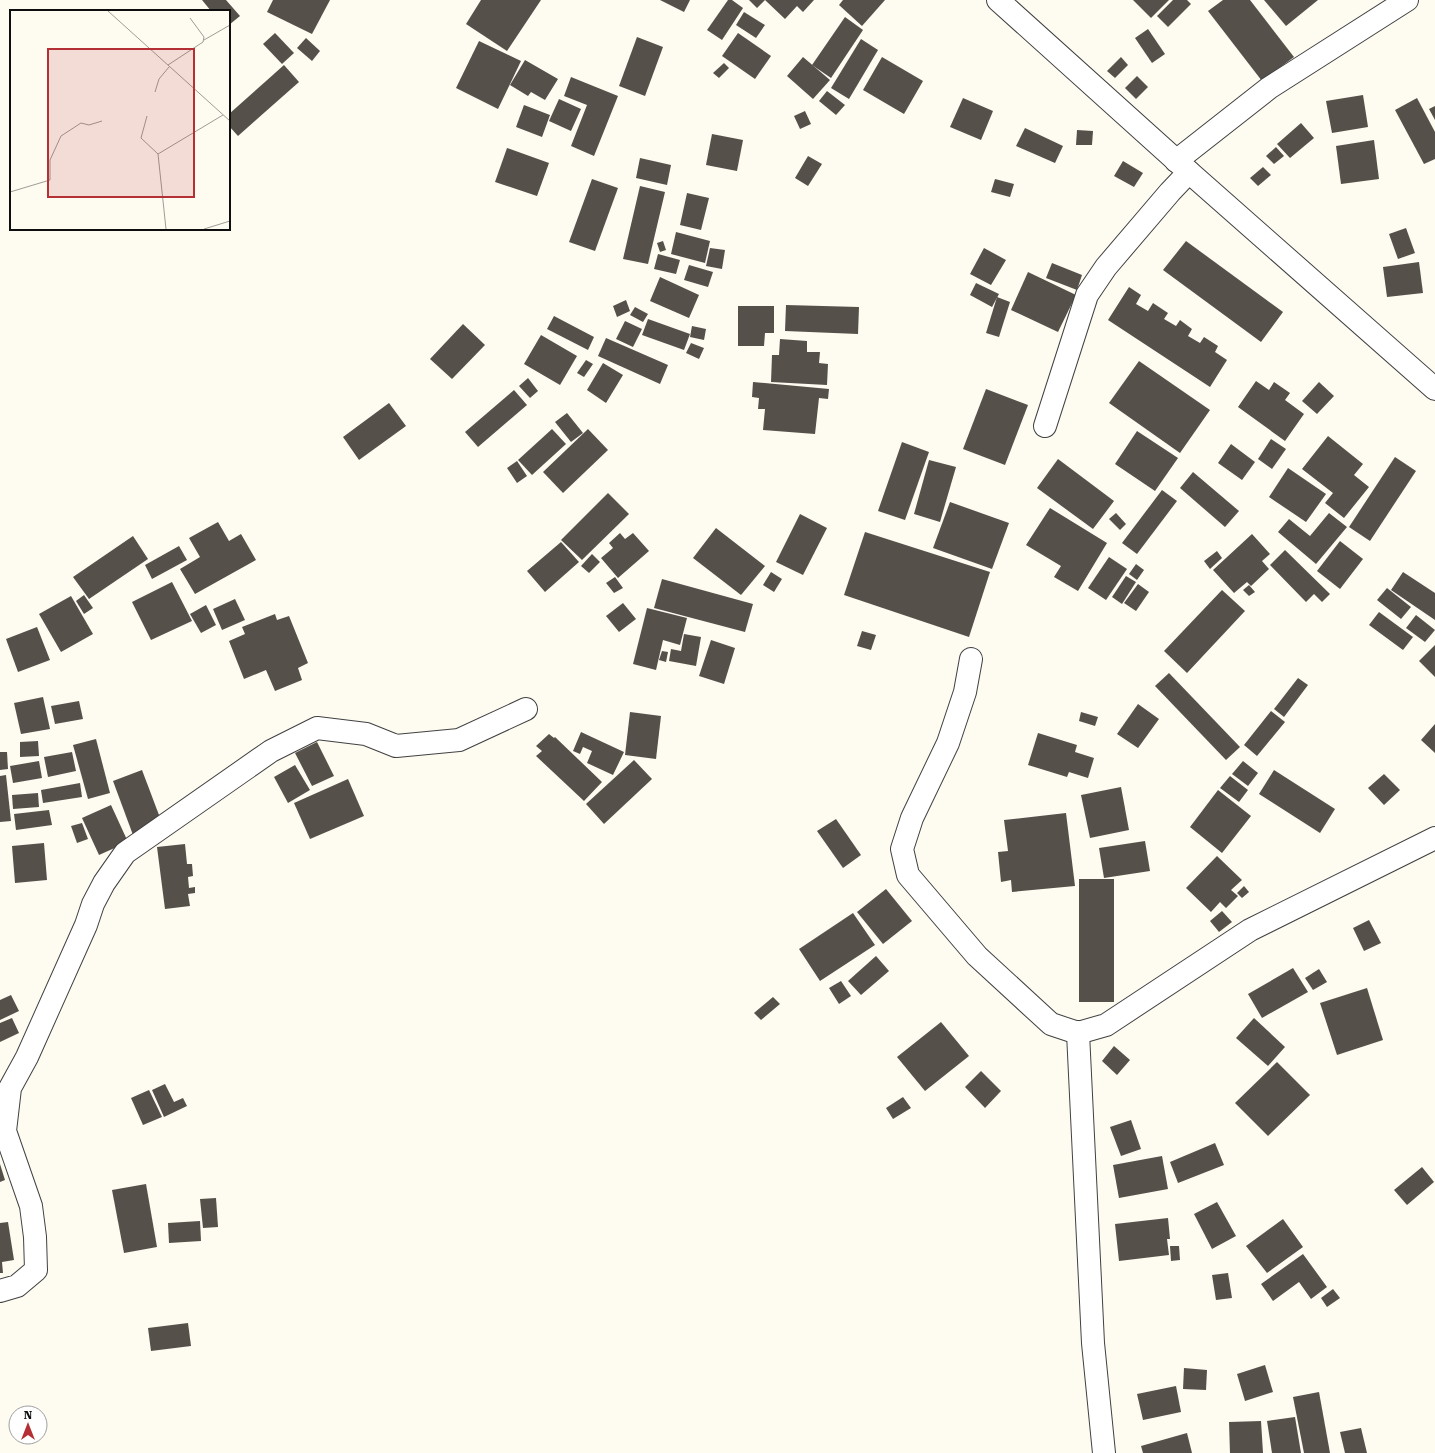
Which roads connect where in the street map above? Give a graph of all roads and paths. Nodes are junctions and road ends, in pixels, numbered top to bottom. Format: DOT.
graph roads {
  1 [pos="998,0"];
  2 [pos="1407,0"];
  3 [pos="1182,166"];
  4 [pos="1435,389"];
  5 [pos="1045,426"];
  6 [pos="970,659"];
  7 [pos="526,709"];
  8 [pos="1435,838"];
  9 [pos="1078,1033"];
  10 [pos="0,1291"];
  11 [pos="1104,1453"];
  1 -- 3 [label="street"];
  2 -- 3 [label="street"];
  3 -- 4 [label="street"];
  3 -- 5 [label="street"];
  6 -- 9 [label="street"];
  7 -- 10 [label="street"];
  8 -- 9 [label="street"];
  9 -- 11 [label="street"];
}
